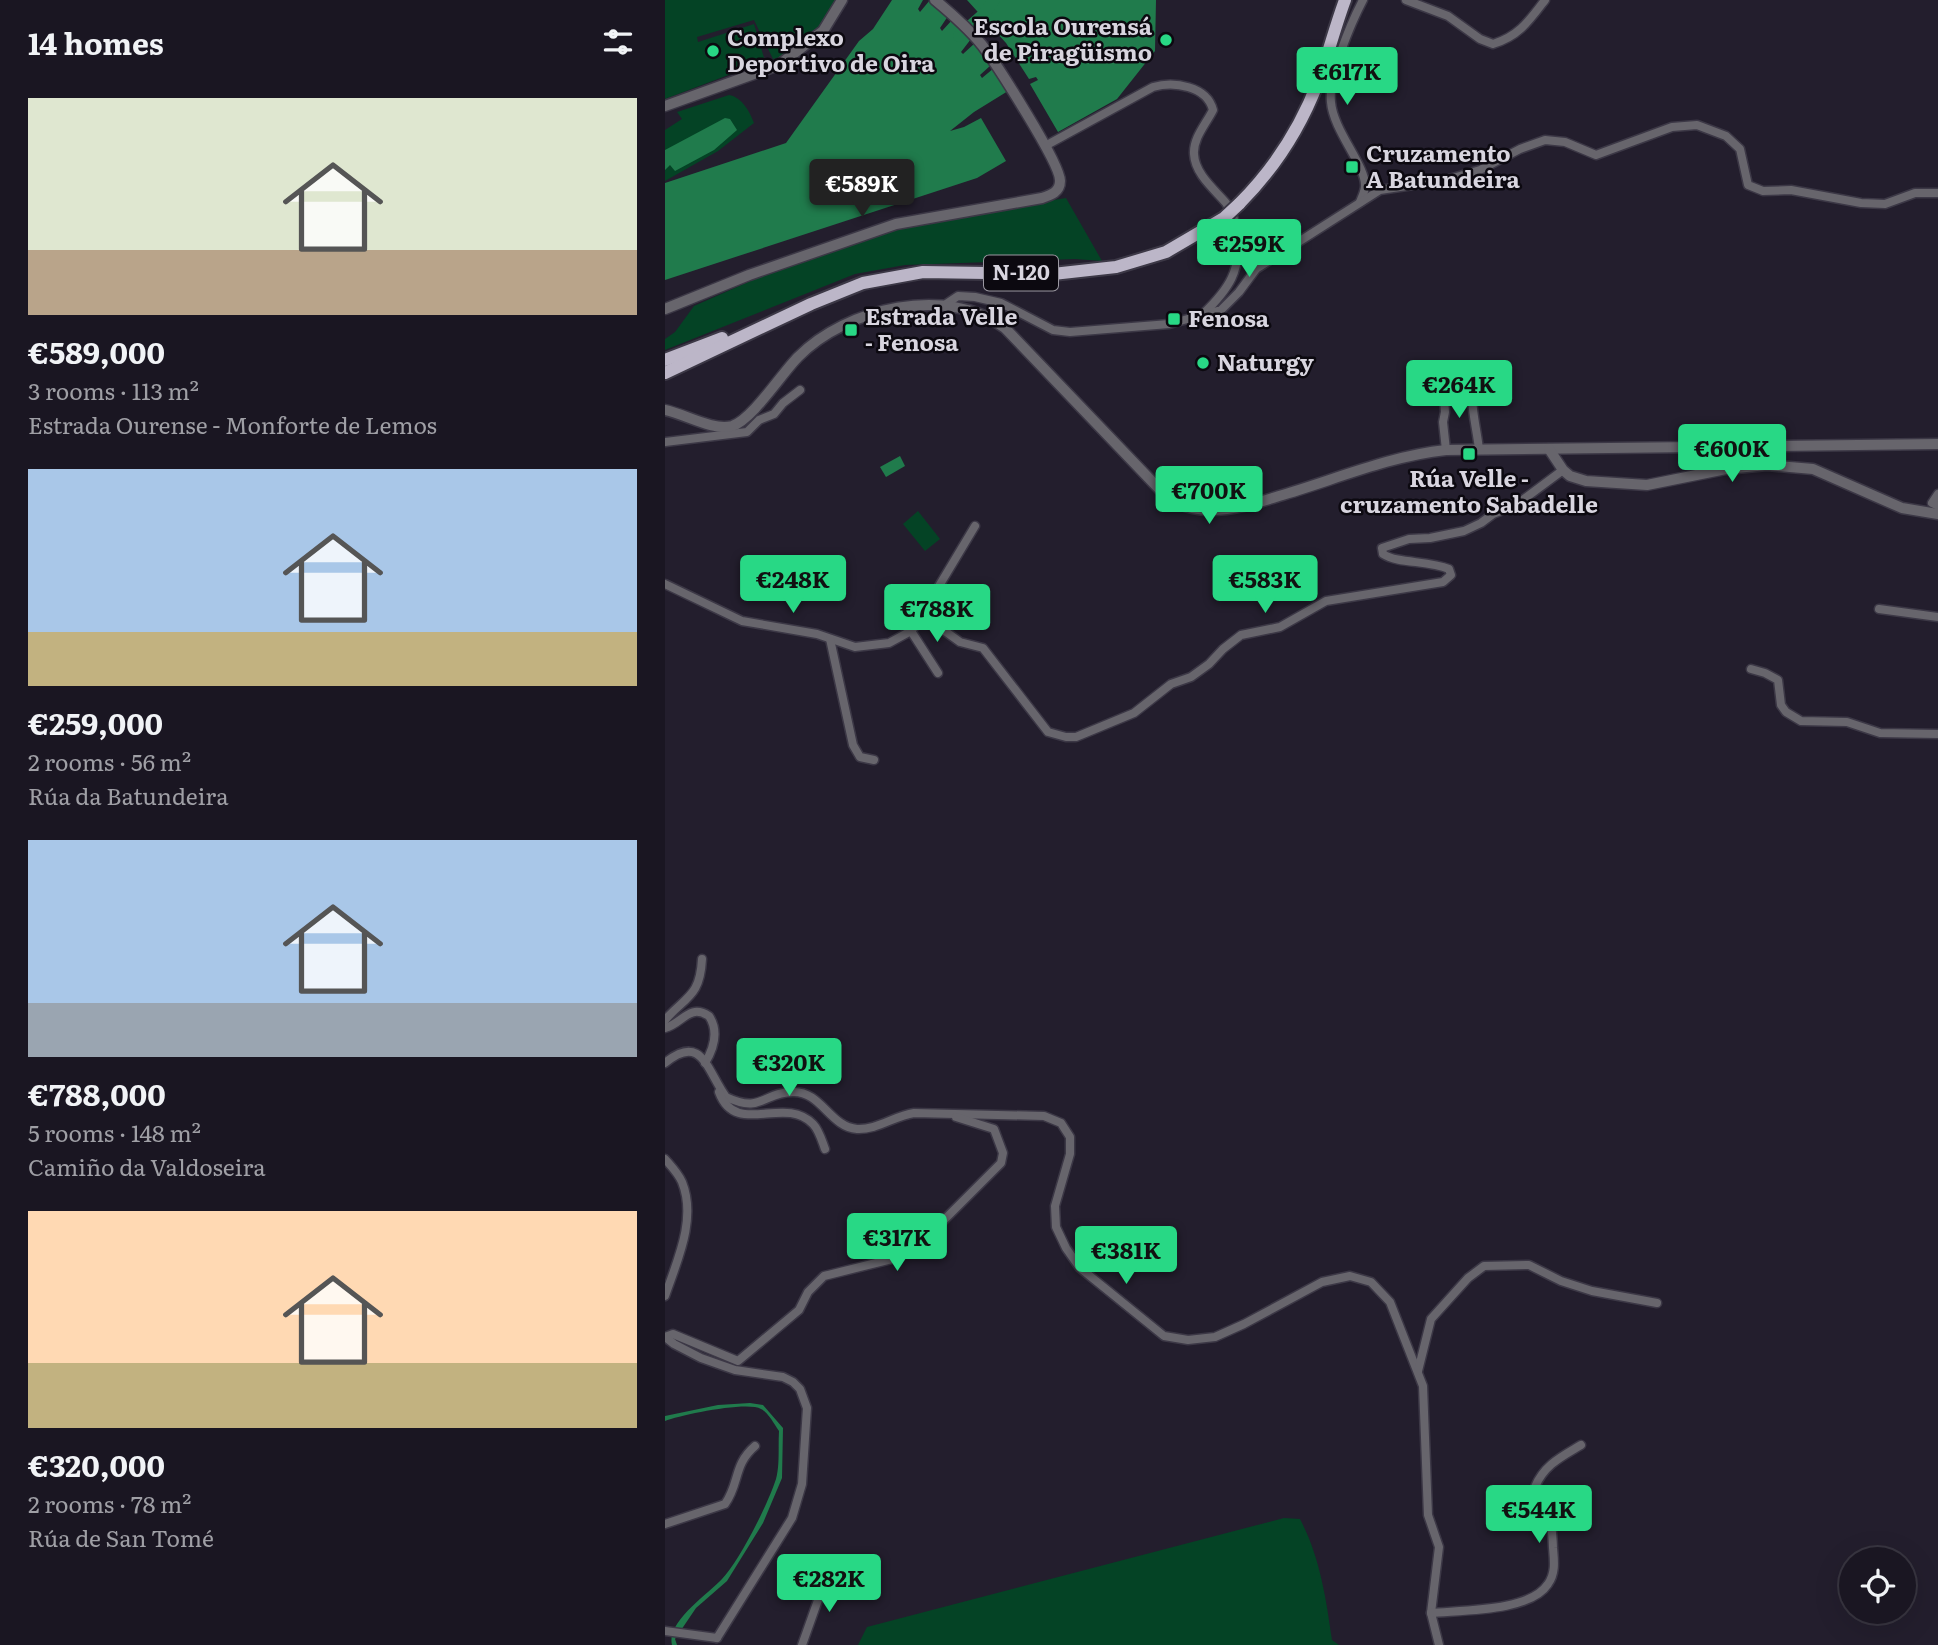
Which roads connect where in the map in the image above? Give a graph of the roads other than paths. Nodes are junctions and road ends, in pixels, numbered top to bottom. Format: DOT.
graph roads {
  1 [pos="842,0"];
  2 [pos="935,0"];
  3 [pos="1339,0"];
  4 [pos="1345,0"];
  5 [pos="1363,0"];
  6 [pos="1406,0"];
  7 [pos="1545,0"];
  8 [pos="1330,45"];
  9 [pos="665,106"];
  10 [pos="1045,146"];
  11 [pos="1938,193"];
  12 [pos="1360,202"];
  13 [pos="811,304"];
  14 [pos="943,306"];
  15 [pos="665,309"];
  16 [pos="1201,316"];
  17 [pos="665,360"];
  18 [pos="665,373"];
  19 [pos="800,390"];
  20 [pos="665,410"];
  21 [pos="733,430"];
  22 [pos="665,442"];
  23 [pos="1938,444"];
  24 [pos="1479,449"];
  25 [pos="1549,449"];
  26 [pos="1445,450"];
  27 [pos="1563,470"];
  28 [pos="1938,494"];
  29 [pos="1938,506"];
  30 [pos="1938,514"];
  31 [pos="975,526"];
  32 [pos="665,584"];
  33 [pos="1879,608"];
  34 [pos="924,617"];
  35 [pos="1938,617"];
  36 [pos="911,631"];
  37 [pos="830,639"];
  38 [pos="1751,669"];
  39 [pos="938,673"];
  40 [pos="1938,734"];
  41 [pos="874,760"];
  42 [pos="702,959"];
  43 [pos="665,1020"];
  44 [pos="665,1028"];
  45 [pos="665,1063"];
  46 [pos="705,1063"];
  47 [pos="717,1084"];
  48 [pos="944,1113"];
  49 [pos="825,1149"];
  50 [pos="665,1159"];
  51 [pos="665,1296"];
  52 [pos="1657,1303"];
  53 [pos="665,1337"];
  54 [pos="1418,1373"];
  55 [pos="1581,1445"];
  56 [pos="755,1446"];
  57 [pos="665,1524"];
  58 [pos="828,1572"];
  59 [pos="1431,1613"];
  60 [pos="666,1631"];
  61 [pos="717,1641"];
  62 [pos="802,1645"];
  63 [pos="1439,1645"];
  1 -- 9 [label="street"];
  2 -- 10 [label="street"];
  3 -- 8 [label="highway"];
  4 -- 8 [label="highway, N-120"];
  5 -- 12 [label="street"];
  6 -- 7 [label="street"];
  8 -- 13 [label="highway, N-120, bridge"];
  10 -- 15 [label="street"];
  10 -- 16 [label="street"];
  11 -- 12 [label="street"];
  12 -- 16 [label="street"];
  13 -- 17 [label="highway"];
  13 -- 18 [label="highway, N-120"];
  14 -- 16 [label="street"];
  14 -- 21 [label="street"];
  14 -- 26 [label="street"];
  19 -- 21 [label="street"];
  20 -- 21 [label="street"];
  21 -- 22 [label="street"];
  23 -- 25 [label="street"];
  24 -- 25 [label="street"];
  24 -- 26 [label="street"];
  24 -- 26 [label="street"];
  25 -- 27 [label="street"];
  27 -- 30 [label="street"];
  27 -- 34 [label="street"];
  28 -- 29 [label="street"];
  31 -- 34 [label="street"];
  32 -- 37 [label="street"];
  33 -- 35 [label="street"];
  34 -- 36 [label="street"];
  36 -- 37 [label="street"];
  36 -- 39 [label="street"];
  37 -- 41 [label="street"];
  38 -- 40 [label="street"];
  42 -- 43 [label="street"];
  44 -- 46 [label="street"];
  45 -- 46 [label="street"];
  46 -- 47 [label="street"];
  47 -- 48 [label="street"];
  47 -- 49 [label="street"];
  48 -- 53 [label="street"];
  48 -- 54 [label="street"];
  50 -- 51 [label="street"];
  52 -- 54 [label="street"];
  53 -- 61 [label="street"];
  54 -- 59 [label="street"];
  55 -- 59 [label="street"];
  56 -- 57 [label="street"];
  58 -- 62 [label="street"];
  59 -- 63 [label="street"];
  60 -- 61 [label="street"];
}
